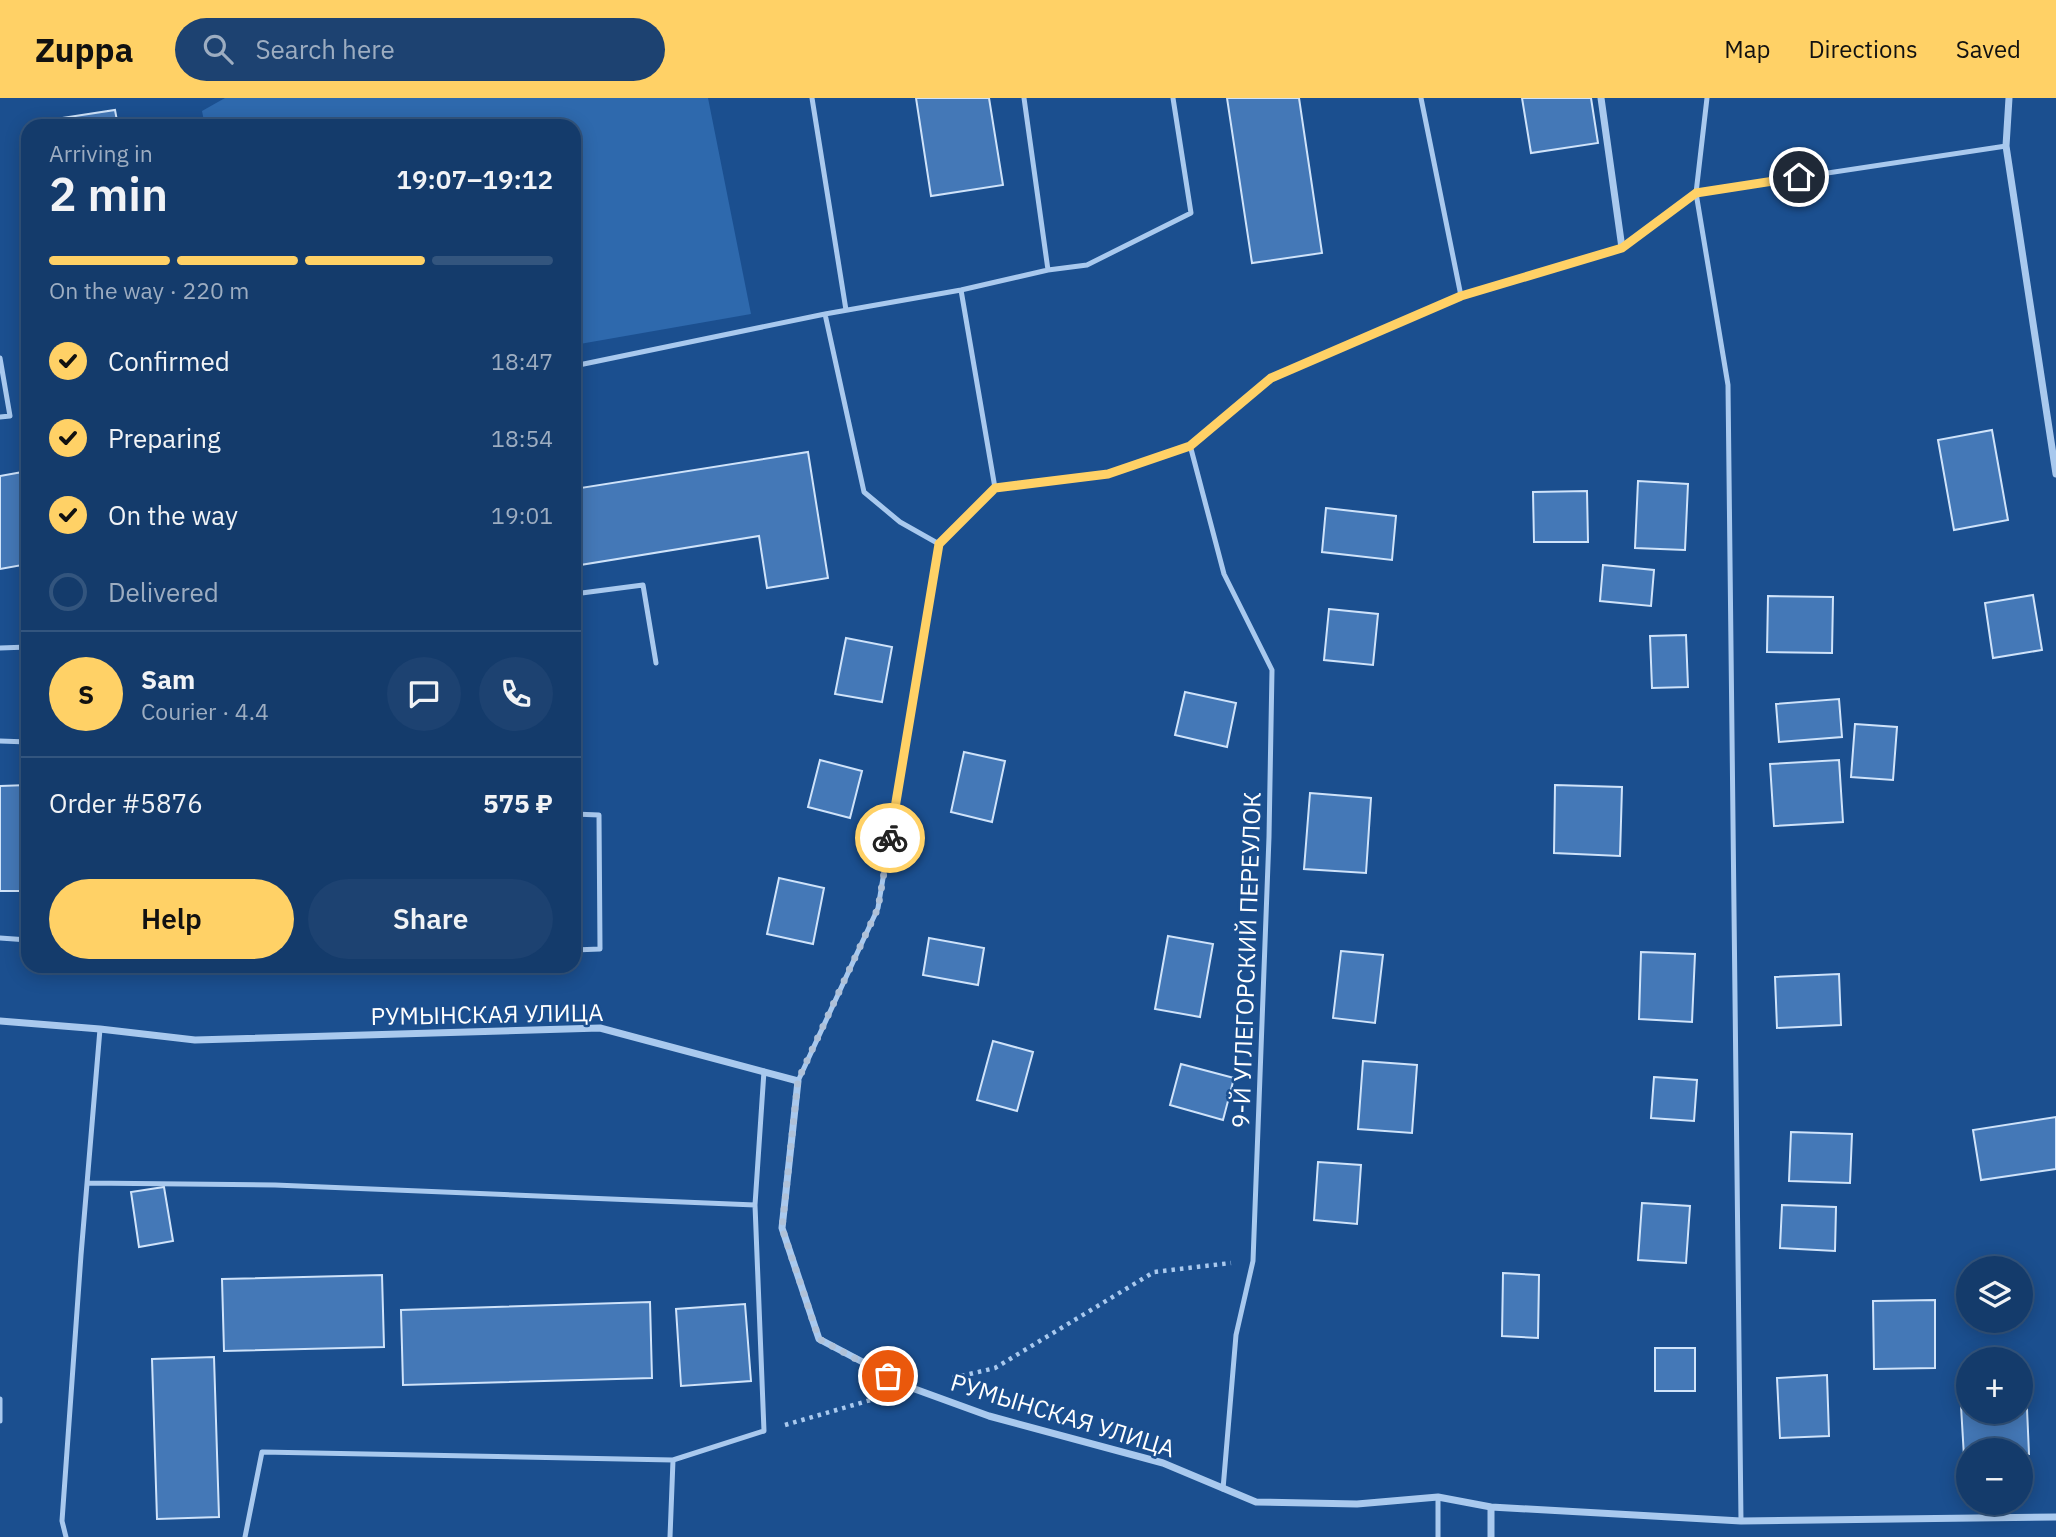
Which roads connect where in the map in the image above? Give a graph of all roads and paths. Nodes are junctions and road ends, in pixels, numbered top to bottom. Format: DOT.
graph roads {
  1 [pos="812,98"];
  2 [pos="1024,98"];
  3 [pos="1173,98"];
  4 [pos="1421,98"];
  5 [pos="1601,98"];
  6 [pos="1707,98"];
  7 [pos="2009,98"];
  8 [pos="2006,146"];
  9 [pos="1696,193"];
  10 [pos="1622,248"];
  11 [pos="1048,270"];
  12 [pos="961,290"];
  13 [pos="1461,296"];
  14 [pos="846,310"];
  15 [pos="825,314"];
  16 [pos="0,358"];
  17 [pos="581,365"];
  18 [pos="0,417"];
  19 [pos="1190,446"];
  20 [pos="2056,474"];
  21 [pos="995,488"];
  22 [pos="939,544"];
  23 [pos="581,593"];
  24 [pos="21,646"];
  25 [pos="0,648"];
  26 [pos="656,663"];
  27 [pos="0,741"];
  28 [pos="21,742"];
  29 [pos="581,814"];
  30 [pos="0,938"];
  31 [pos="21,940"];
  32 [pos="581,950"];
  33 [pos="0,1021"];
  34 [pos="100,1029"];
  35 [pos="764,1071"];
  36 [pos="798,1080"];
  37 [pos="87,1183"];
  38 [pos="755,1205"];
  39 [pos="1253,1261"];
  40 [pos="912,1388"];
  41 [pos="0,1399"];
  42 [pos="0,1421"];
  43 [pos="764,1431"];
  44 [pos="673,1460"];
  45 [pos="1223,1489"];
  46 [pos="1438,1497"];
  47 [pos="1491,1507"];
  48 [pos="2056,1517"];
  49 [pos="1741,1521"];
  50 [pos="66,1537"];
  51 [pos="245,1537"];
  52 [pos="670,1537"];
  53 [pos="1438,1537"];
  54 [pos="1491,1537"];
  1 -- 14 [label="lane"];
  2 -- 11 [label="lane"];
  3 -- 11 [label="lane"];
  4 -- 13 [label="lane"];
  5 -- 10 [label="street"];
  6 -- 9 [label="lane"];
  7 -- 8 [label="street"];
  8 -- 9 [label="lane"];
  8 -- 20 [label="street"];
  9 -- 10 [label="lane"];
  9 -- 49 [label="lane"];
  10 -- 13 [label="lane"];
  11 -- 12 [label="lane"];
  12 -- 14 [label="lane"];
  12 -- 21 [label="lane"];
  13 -- 19 [label="lane"];
  14 -- 15 [label="lane"];
  15 -- 17 [label="lane"];
  15 -- 22 [label="lane"];
  16 -- 18 [label="lane"];
  19 -- 21 [label="lane"];
  19 -- 39 [label="lane, 9-Й УГЛЕГОРСКИЙ ПЕРЕУЛОК"];
  21 -- 22 [label="lane"];
  22 -- 36 [label="lane"];
  23 -- 26 [label="lane"];
  24 -- 25 [label="lane"];
  27 -- 28 [label="lane"];
  29 -- 32 [label="lane"];
  30 -- 31 [label="lane"];
  33 -- 34 [label="street, РУМЫНСКАЯ УЛИЦА"];
  34 -- 35 [label="street, РУМЫНСКАЯ УЛИЦА"];
  34 -- 37 [label="lane"];
  35 -- 36 [label="street, РУМЫНСКАЯ УЛИЦА"];
  35 -- 38 [label="lane"];
  36 -- 40 [label="street, РУМЫНСКАЯ УЛИЦА"];
  37 -- 38 [label="lane"];
  37 -- 50 [label="lane"];
  38 -- 43 [label="lane"];
  39 -- 40 [label="path"];
  39 -- 45 [label="lane, 9-Й УГЛЕГОРСКИЙ ПЕРЕУЛОК"];
  40 -- 43 [label="path"];
  40 -- 45 [label="street, РУМЫНСКАЯ УЛИЦА"];
  41 -- 42 [label="lane"];
  43 -- 44 [label="lane"];
  44 -- 51 [label="lane"];
  44 -- 52 [label="lane"];
  45 -- 46 [label="street, РУМЫНСКАЯ УЛИЦА"];
  46 -- 47 [label="street, РУМЫНСКАЯ УЛИЦА"];
  46 -- 53 [label="lane"];
  47 -- 49 [label="street, РУМЫНСКАЯ УЛИЦА"];
  47 -- 54 [label="street"];
  48 -- 49 [label="street, РУМЫНСКАЯ УЛИЦА"];
}
